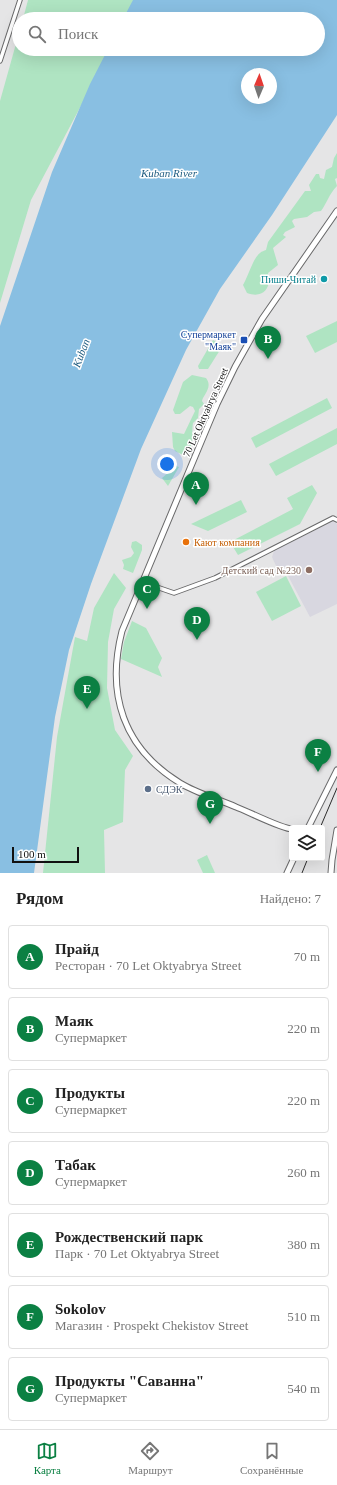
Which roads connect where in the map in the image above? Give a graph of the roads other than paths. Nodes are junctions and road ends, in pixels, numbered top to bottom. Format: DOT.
graph roads {
  1 [pos="20,0"];
  2 [pos="16,12"];
  3 [pos="12,24"];
  4 [pos="0,61"];
  5 [pos="337,211"];
  6 [pos="337,520"];
  7 [pos="142,582"];
  8 [pos="337,770"];
  9 [pos="310,825"];
  10 [pos="289,829"];
  11 [pos="337,830"];
  12 [pos="293,861"];
  13 [pos="287,873"];
  14 [pos="331,873"];
  1 -- 2 [label="street"];
  3 -- 4 [label="street"];
  5 -- 7 [label="main road, 70 Let Oktyabrya Street"];
  6 -- 7 [label="street"];
  7 -- 10 [label="main road, 70 Let Oktyabrya Street"];
  8 -- 9 [label="main road"];
  11 -- 14 [label="main road"];
  12 -- 13 [label="main road"];
}
